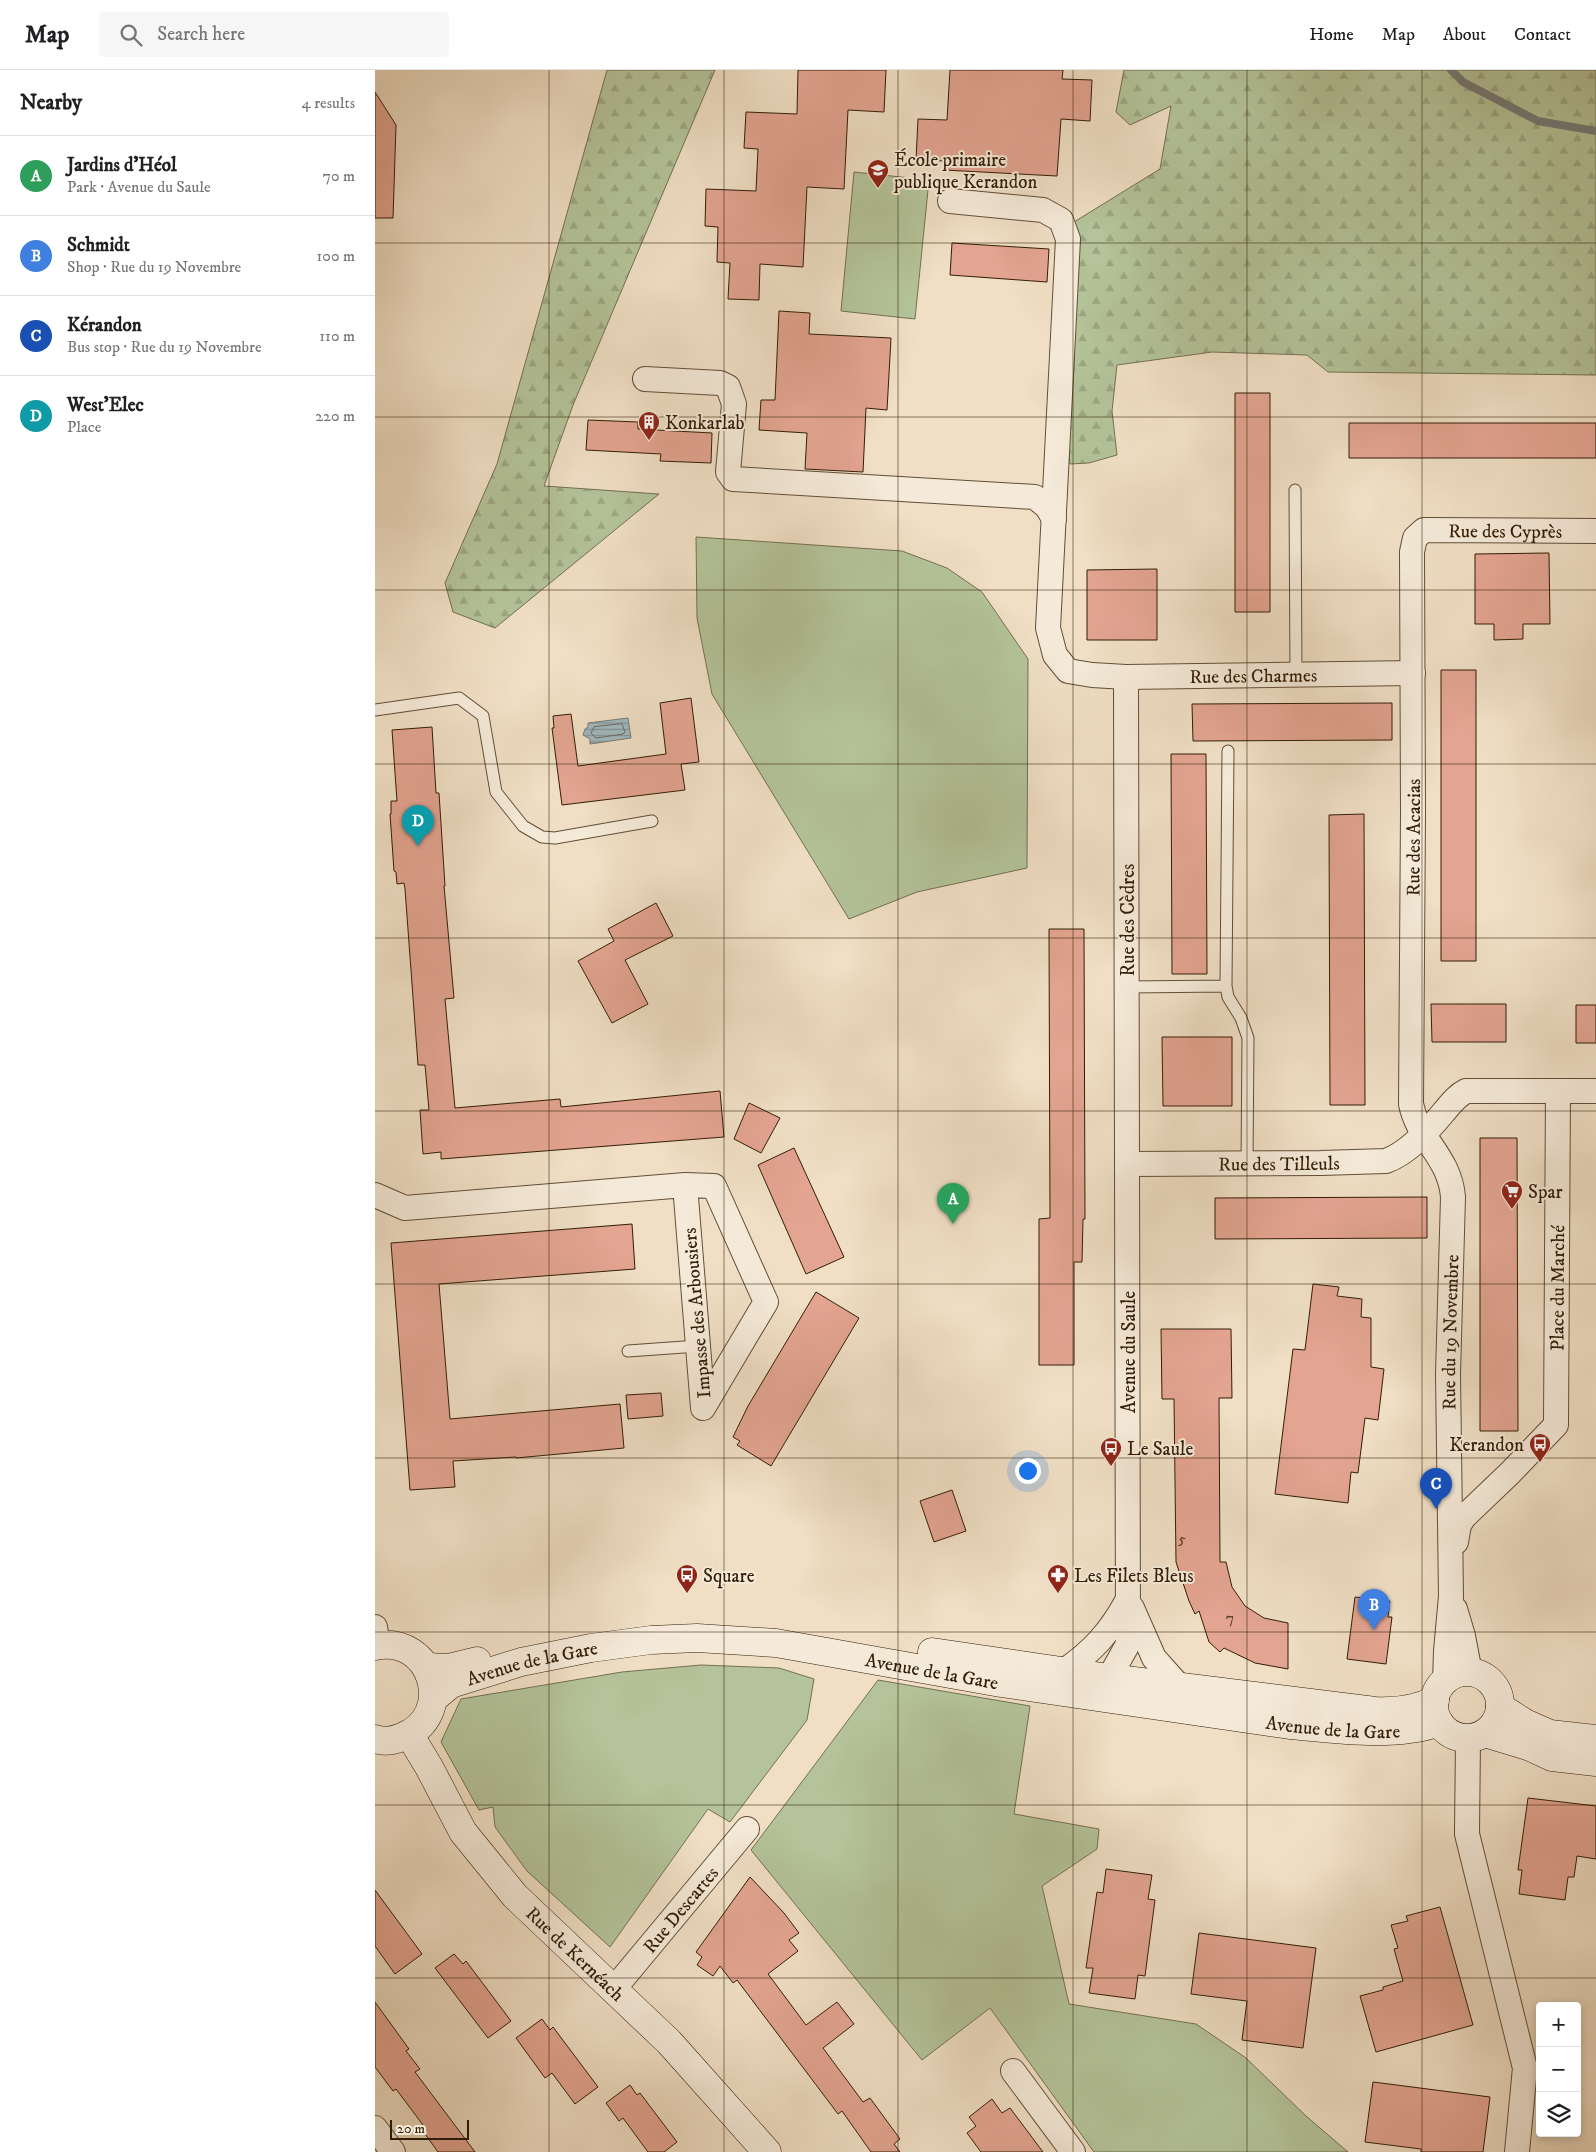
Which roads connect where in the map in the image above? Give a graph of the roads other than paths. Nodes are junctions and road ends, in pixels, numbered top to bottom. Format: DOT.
graph roads {
  1 [pos="950,201"];
  2 [pos="645,380"];
  3 [pos="1295,490"];
  4 [pos="1054,519"];
  5 [pos="1596,532"];
  6 [pos="1415,538"];
  7 [pos="1413,673"];
  8 [pos="1296,675"];
  9 [pos="1127,677"];
  10 [pos="375,710"];
  11 [pos="1228,751"];
  12 [pos="652,821"];
  13 [pos="1226,986"];
  14 [pos="1128,987"];
  15 [pos="1558,1091"];
  16 [pos="1596,1091"];
  17 [pos="1424,1135"];
  18 [pos="1127,1164"];
  19 [pos="1247,1164"];
  20 [pos="685,1185"];
  21 [pos="375,1195"];
  22 [pos="698,1346"];
  23 [pos="628,1351"];
  24 [pos="1451,1563"];
  25 [pos="1128,1600"];
  26 [pos="376,1639"];
  27 [pos="427,1667"];
  28 [pos="1109,1678"];
  29 [pos="1069,1682"];
  30 [pos="1179,1686"];
  31 [pos="1447,1694"];
  32 [pos="434,1698"];
  33 [pos="1500,1707"];
  34 [pos="409,1734"];
  35 [pos="1476,1736"];
  36 [pos="375,1739"];
  37 [pos="1596,1739"];
  38 [pos="1596,1762"];
  39 [pos="747,1829"];
  40 [pos="613,1990"];
  41 [pos="1013,2071"];
  42 [pos="375,2128"];
  43 [pos="758,2149"];
  44 [pos="393,2152"];
  45 [pos="1073,2152"];
  46 [pos="1517,2152"];
  1 -- 4 [label="street, Rue des Charmes"];
  2 -- 4 [label="street"];
  3 -- 8 [label="lane"];
  4 -- 9 [label="street, Rue des Charmes"];
  5 -- 6 [label="street, Rue des Cyprès"];
  6 -- 7 [label="street, Rue des Acacias"];
  7 -- 8 [label="street, Rue des Charmes"];
  7 -- 17 [label="street, Rue des Acacias"];
  8 -- 9 [label="street, Rue des Charmes"];
  9 -- 14 [label="street, Rue des Cèdres"];
  10 -- 12 [label="lane"];
  11 -- 13 [label="lane"];
  13 -- 14 [label="lane"];
  13 -- 19 [label="lane"];
  14 -- 18 [label="street, Rue des Cèdres"];
  15 -- 16 [label="street, Rue des Tilleuls"];
  15 -- 17 [label="street, Rue des Tilleuls"];
  15 -- 24 [label="street, Place du Marché"];
  17 -- 19 [label="street, Rue des Tilleuls"];
  17 -- 24 [label="street, Rue du 19 Novembre"];
  18 -- 19 [label="street, Rue des Tilleuls"];
  18 -- 25 [label="street, Avenue du Saule"];
  20 -- 21 [label="street, Impasse des Arbousiers"];
  20 -- 22 [label="street, Impasse des Arbousiers"];
  20 -- 22 [label="street, Impasse des Arbousiers"];
  22 -- 23 [label="lane"];
  24 -- 31 [label="street, Rue du 19 Novembre"];
  25 -- 28 [label="street, Avenue du Saule"];
  25 -- 29 [label="street"];
  25 -- 30 [label="street"];
  26 -- 27 [label="main road"];
  27 -- 29 [label="main road, Avenue de la Gare"];
  27 -- 32 [label="main road"];
  28 -- 29 [label="main road, Avenue de la Gare"];
  28 -- 30 [label="main road, Avenue de la Gare"];
  29 -- 31 [label="main road, Avenue de la Gare"];
  29 -- 32 [label="main road, Avenue de la Gare"];
  30 -- 31 [label="main road, Avenue de la Gare"];
  31 -- 33 [label="main road"];
  31 -- 35 [label="main road"];
  32 -- 34 [label="main road"];
  33 -- 35 [label="main road"];
  33 -- 37 [label="main road"];
  34 -- 36 [label="main road"];
  34 -- 40 [label="main road, Rue de Kernéach"];
  35 -- 38 [label="main road"];
  35 -- 46 [label="street"];
  39 -- 40 [label="street, Rue Descartes"];
  40 -- 43 [label="main road, Rue de Kernéach"];
  41 -- 45 [label="street"];
  42 -- 44 [label="street"];
}
